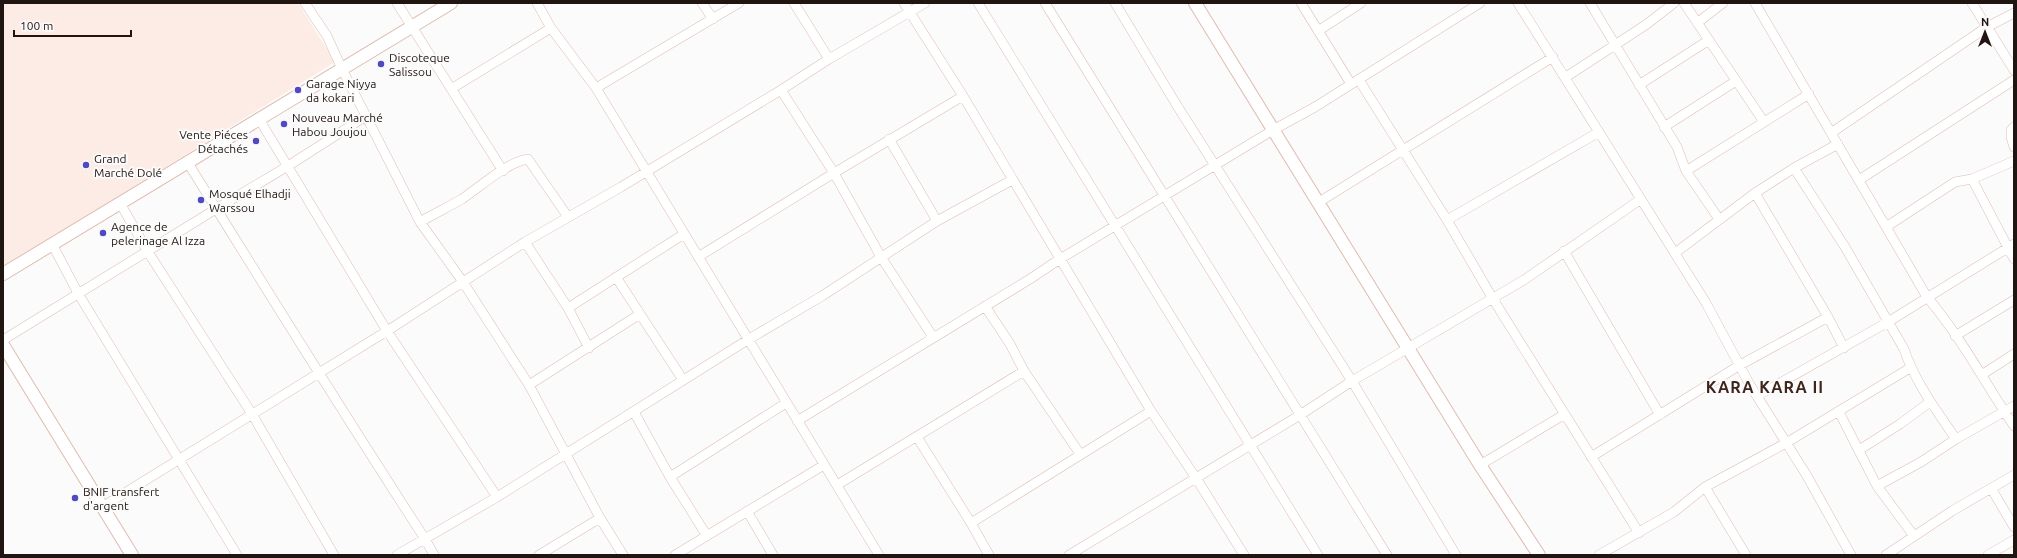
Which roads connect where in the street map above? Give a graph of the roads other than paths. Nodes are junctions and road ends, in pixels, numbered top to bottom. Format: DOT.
graph roads {
  1 [pos="305,3"];
  2 [pos="397,3"];
  3 [pos="451,3"];
  4 [pos="538,3"];
  5 [pos="702,3"];
  6 [pos="739,3"];
  7 [pos="794,3"];
  8 [pos="904,3"];
  9 [pos="924,3"];
  10 [pos="978,3"];
  11 [pos="1045,3"];
  12 [pos="1115,3"];
  13 [pos="1195,3"];
  14 [pos="1302,3"];
  15 [pos="1361,3"];
  16 [pos="1480,3"];
  17 [pos="1518,3"];
  18 [pos="1590,3"];
  19 [pos="1674,3"];
  20 [pos="1684,3"];
  21 [pos="1722,3"];
  22 [pos="1755,3"];
  23 [pos="1972,3"];
  24 [pos="910,13"];
  25 [pos="2014,13"];
  26 [pos="713,19"];
  27 [pos="1697,22"];
  28 [pos="411,28"];
  29 [pos="551,28"];
  30 [pos="1987,28"];
  31 [pos="1318,31"];
  32 [pos="1709,40"];
  33 [pos="1614,45"];
  34 [pos="1553,57"];
  35 [pos="829,59"];
  36 [pos="342,69"];
  37 [pos="2014,70"];
  38 [pos="1566,77"];
  39 [pos="2014,80"];
  40 [pos="1736,81"];
  41 [pos="1355,82"];
  42 [pos="1638,85"];
  43 [pos="596,88"];
  44 [pos="452,89"];
  45 [pos="781,90"];
  46 [pos="1809,94"];
  47 [pos="963,96"];
  48 [pos="366,116"];
  49 [pos="259,119"];
  50 [pos="1764,122"];
  51 [pos="1664,126"];
  52 [pos="2014,127"];
  53 [pos="1273,130"];
  54 [pos="1599,132"];
  55 [pos="1831,133"];
  56 [pos="889,140"];
  57 [pos="1838,144"];
  58 [pos="2014,147"];
  59 [pos="1404,151"];
  60 [pos="2014,161"];
  61 [pos="188,163"];
  62 [pos="1214,165"];
  63 [pos="288,166"];
  64 [pos="1794,168"];
  65 [pos="503,171"];
  66 [pos="1686,171"];
  67 [pos="646,172"];
  68 [pos="834,172"];
  69 [pos="1972,179"];
  70 [pos="1012,180"];
  71 [pos="1859,180"];
  72 [pos="1755,194"];
  73 [pos="1165,196"];
  74 [pos="1641,199"];
  75 [pos="1319,202"];
  76 [pos="120,203"];
  77 [pos="216,208"];
  78 [pos="568,217"];
  79 [pos="1719,219"];
  80 [pos="1447,220"];
  81 [pos="938,221"];
  82 [pos="420,222"];
  83 [pos="1114,227"];
  84 [pos="1886,227"];
  85 [pos="684,234"];
  86 [pos="525,242"];
  87 [pos="52,244"];
  88 [pos="2011,246"];
  89 [pos="1564,251"];
  90 [pos="148,252"];
  91 [pos="1675,253"];
  92 [pos="698,257"];
  93 [pos="880,257"];
  94 [pos="1060,258"];
  95 [pos="2014,259"];
  96 [pos="3,274"];
  97 [pos="616,277"];
  98 [pos="463,282"];
  99 [pos="79,295"];
  100 [pos="1927,297"];
  101 [pos="1493,299"];
  102 [pos="2014,300"];
  103 [pos="985,306"];
  104 [pos="568,308"];
  105 [pos="640,314"];
  106 [pos="1828,317"];
  107 [pos="1888,322"];
  108 [pos="387,331"];
  109 [pos="1955,336"];
  110 [pos="933,337"];
  111 [pos="748,339"];
  112 [pos="3,340"];
  113 [pos="3,345"];
  114 [pos="589,348"];
  115 [pos="1408,348"];
  116 [pos="1844,348"];
  117 [pos="2014,354"];
  118 [pos="1740,365"];
  119 [pos="1910,368"];
  120 [pos="1024,371"];
  121 [pos="318,374"];
  122 [pos="1983,374"];
  123 [pos="683,380"];
  124 [pos="1352,380"];
  125 [pos="529,385"];
  126 [pos="1757,396"];
  127 [pos="786,402"];
  128 [pos="1930,402"];
  129 [pos="2014,406"];
  130 [pos="1151,411"];
  131 [pos="2004,411"];
  132 [pos="634,412"];
  133 [pos="1839,412"];
  134 [pos="252,414"];
  135 [pos="1565,414"];
  136 [pos="1300,415"];
  137 [pos="1660,415"];
  138 [pos="797,420"];
  139 [pos="2014,426"];
  140 [pos="917,438"];
  141 [pos="1956,438"];
  142 [pos="1786,442"];
  143 [pos="1251,446"];
  144 [pos="1859,450"];
  145 [pos="566,453"];
  146 [pos="1080,454"];
  147 [pos="1592,457"];
  148 [pos="180,459"];
  149 [pos="824,465"];
  150 [pos="1480,465"];
  151 [pos="2014,475"];
  152 [pos="670,477"];
  153 [pos="1196,478"];
  154 [pos="837,485"];
  155 [pos="1877,486"];
  156 [pos="1705,487"];
  157 [pos="1991,488"];
  158 [pos="497,497"];
  159 [pos="102,507"];
  160 [pos="746,511"];
  161 [pos="600,518"];
  162 [pos="971,523"];
  163 [pos="2014,527"];
  164 [pos="1639,533"];
  165 [pos="707,536"];
  166 [pos="1914,536"];
  167 [pos="425,539"];
  168 [pos="2014,540"];
  169 [pos="132,555"];
  170 [pos="238,555"];
  171 [pos="334,555"];
  172 [pos="398,555"];
  173 [pos="434,555"];
  174 [pos="539,555"];
  175 [pos="623,555"];
  176 [pos="675,555"];
  177 [pos="773,555"];
  178 [pos="880,555"];
  179 [pos="989,555"];
  180 [pos="1068,555"];
  181 [pos="1244,555"];
  182 [pos="1318,555"];
  183 [pos="1387,555"];
  184 [pos="1456,555"];
  185 [pos="1539,555"];
  186 [pos="1599,555"];
  187 [pos="1746,555"];
  188 [pos="1851,555"];
  189 [pos="1886,555"];
  190 [pos="1988,555"];
  1 -- 36 [label="street"];
  2 -- 28 [label="street"];
  3 -- 28 [label="street"];
  4 -- 29 [label="street"];
  5 -- 26 [label="street"];
  6 -- 26 [label="street"];
  7 -- 35 [label="street"];
  8 -- 24 [label="street"];
  9 -- 24 [label="street"];
  10 -- 83 [label="street"];
  11 -- 73 [label="street"];
  12 -- 62 [label="street"];
  13 -- 53 [label="street"];
  14 -- 31 [label="street"];
  15 -- 31 [label="street"];
  16 -- 41 [label="street"];
  17 -- 34 [label="street"];
  18 -- 33 [label="street"];
  19 -- 33 [label="street"];
  20 -- 27 [label="street"];
  21 -- 27 [label="street"];
  22 -- 46 [label="street"];
  23 -- 30 [label="street"];
  24 -- 35 [label="street"];
  24 -- 47 [label="street"];
  25 -- 30 [label="street"];
  26 -- 43 [label="street"];
  27 -- 32 [label="street"];
  28 -- 36 [label="street"];
  28 -- 44 [label="street"];
  29 -- 43 [label="street"];
  29 -- 44 [label="street"];
  30 -- 37 [label="street"];
  30 -- 55 [label="street"];
  31 -- 41 [label="street"];
  32 -- 40 [label="street"];
  32 -- 42 [label="street"];
  33 -- 38 [label="street"];
  33 -- 42 [label="street"];
  34 -- 38 [label="street"];
  34 -- 59 [label="street"];
  35 -- 45 [label="street"];
  36 -- 48 [label="street"];
  36 -- 49 [label="street"];
  38 -- 54 [label="street"];
  39 -- 71 [label="street"];
  40 -- 50 [label="street"];
  40 -- 51 [label="street"];
  41 -- 53 [label="street"];
  41 -- 59 [label="street"];
  42 -- 51 [label="street"];
  43 -- 67 [label="street"];
  44 -- 65 [label="street"];
  45 -- 67 [label="street"];
  45 -- 68 [label="street"];
  46 -- 50 [label="street"];
  46 -- 55 [label="street"];
  47 -- 56 [label="street"];
  47 -- 70 [label="street"];
  48 -- 63 [label="street"];
  48 -- 82 [label="street"];
  49 -- 61 [label="street"];
  49 -- 63 [label="street"];
  50 -- 66 [label="street"];
  51 -- 66 [label="street"];
  52 -- 58 [label="street"];
  53 -- 62 [label="street"];
  53 -- 75 [label="street"];
  54 -- 74 [label="street"];
  54 -- 80 [label="street"];
  55 -- 57 [label="street"];
  56 -- 68 [label="street"];
  56 -- 81 [label="street"];
  57 -- 64 [label="street"];
  57 -- 71 [label="street"];
  59 -- 75 [label="street"];
  59 -- 80 [label="street"];
  60 -- 69 [label="street"];
  61 -- 76 [label="street"];
  61 -- 77 [label="street"];
  62 -- 73 [label="street"];
  62 -- 124 [label="street"];
  63 -- 77 [label="street"];
  63 -- 108 [label="street"];
  64 -- 72 [label="street"];
  64 -- 107 [label="street"];
  65 -- 78 [label="street"];
  65 -- 82 [label="street"];
  66 -- 79 [label="street"];
  67 -- 78 [label="street"];
  67 -- 85 [label="street"];
  68 -- 92 [label="street"];
  68 -- 93 [label="street"];
  69 -- 84 [label="street"];
  69 -- 88 [label="street"];
  70 -- 81 [label="street"];
  70 -- 94 [label="street"];
  71 -- 84 [label="street"];
  72 -- 79 [label="street"];
  72 -- 106 [label="street"];
  73 -- 83 [label="street"];
  73 -- 136 [label="street"];
  74 -- 89 [label="street"];
  74 -- 91 [label="street"];
  75 -- 115 [label="street"];
  76 -- 87 [label="street"];
  76 -- 90 [label="street"];
  77 -- 90 [label="street"];
  77 -- 121 [label="street"];
  78 -- 86 [label="street"];
  79 -- 91 [label="street"];
  80 -- 101 [label="street"];
  81 -- 93 [label="street"];
  82 -- 98 [label="street"];
  83 -- 94 [label="street"];
  83 -- 143 [label="street"];
  84 -- 100 [label="street"];
  85 -- 92 [label="street"];
  85 -- 97 [label="street"];
  86 -- 98 [label="street"];
  86 -- 104 [label="street"];
  87 -- 96 [label="street"];
  87 -- 99 [label="street"];
  88 -- 95 [label="street"];
  88 -- 100 [label="street"];
  89 -- 101 [label="street"];
  89 -- 137 [label="street"];
  90 -- 99 [label="street"];
  90 -- 134 [label="street"];
  91 -- 118 [label="street"];
  92 -- 111 [label="street"];
  93 -- 110 [label="street"];
  93 -- 111 [label="street"];
  94 -- 103 [label="street"];
  94 -- 130 [label="street"];
  97 -- 104 [label="street"];
  97 -- 105 [label="street"];
  98 -- 108 [label="street"];
  98 -- 125 [label="street"];
  99 -- 112 [label="street"];
  99 -- 148 [label="street"];
  100 -- 107 [label="street"];
  100 -- 109 [label="street"];
  101 -- 115 [label="street"];
  101 -- 135 [label="street"];
  102 -- 109 [label="street"];
  103 -- 110 [label="street"];
  103 -- 120 [label="street"];
  104 -- 114 [label="street"];
  105 -- 114 [label="street"];
  105 -- 123 [label="street"];
  106 -- 116 [label="street"];
  106 -- 118 [label="street"];
  107 -- 116 [label="street"];
  107 -- 119 [label="street"];
  108 -- 121 [label="street"];
  108 -- 158 [label="street"];
  109 -- 122 [label="street"];
  110 -- 138 [label="street"];
  111 -- 123 [label="street"];
  111 -- 127 [label="street"];
  113 -- 159 [label="street"];
  114 -- 125 [label="street"];
  115 -- 124 [label="street"];
  115 -- 150 [label="street"];
  116 -- 126 [label="street"];
  117 -- 122 [label="street"];
  118 -- 126 [label="street"];
  118 -- 137 [label="street"];
  119 -- 128 [label="street"];
  119 -- 133 [label="street"];
  120 -- 140 [label="street"];
  120 -- 146 [label="street"];
  121 -- 134 [label="street"];
  121 -- 167 [label="street"];
  122 -- 131 [label="street"];
  123 -- 132 [label="street"];
  124 -- 136 [label="street"];
  124 -- 184 [label="street"];
  125 -- 145 [label="street"];
  126 -- 142 [label="street"];
  127 -- 138 [label="street"];
  127 -- 152 [label="street"];
  128 -- 141 [label="street"];
  128 -- 144 [label="street"];
  129 -- 131 [label="street"];
  130 -- 146 [label="street"];
  130 -- 153 [label="street"];
  131 -- 139 [label="street"];
  131 -- 141 [label="street"];
  132 -- 145 [label="street"];
  132 -- 152 [label="street"];
  133 -- 142 [label="street"];
  133 -- 144 [label="street"];
  134 -- 148 [label="street"];
  134 -- 171 [label="street"];
  135 -- 147 [label="street"];
  135 -- 150 [label="street"];
  136 -- 143 [label="street"];
  136 -- 183 [label="street"];
  137 -- 147 [label="street"];
  138 -- 149 [label="street"];
  140 -- 154 [label="street"];
  140 -- 162 [label="street"];
  141 -- 155 [label="street"];
  142 -- 156 [label="street"];
  142 -- 188 [label="street"];
  143 -- 153 [label="street"];
  143 -- 182 [label="street"];
  144 -- 155 [label="street"];
  145 -- 158 [label="street"];
  145 -- 161 [label="street"];
  146 -- 162 [label="street"];
  147 -- 164 [label="street"];
  148 -- 159 [label="street"];
  148 -- 170 [label="street"];
  149 -- 154 [label="street"];
  149 -- 160 [label="street"];
  150 -- 185 [label="street"];
  151 -- 157 [label="street"];
  152 -- 165 [label="street"];
  153 -- 180 [label="street"];
  153 -- 181 [label="street"];
  154 -- 178 [label="street"];
  155 -- 166 [label="street"];
  156 -- 164 [label="street"];
  156 -- 187 [label="street"];
  157 -- 163 [label="street"];
  157 -- 166 [label="street"];
  158 -- 167 [label="street"];
  159 -- 169 [label="street"];
  160 -- 165 [label="street"];
  160 -- 177 [label="street"];
  161 -- 174 [label="street"];
  161 -- 175 [label="street"];
  162 -- 179 [label="street"];
  164 -- 186 [label="street"];
  165 -- 176 [label="street"];
  166 -- 189 [label="street"];
  167 -- 172 [label="street"];
  167 -- 173 [label="street"];
  168 -- 190 [label="street"];
}
